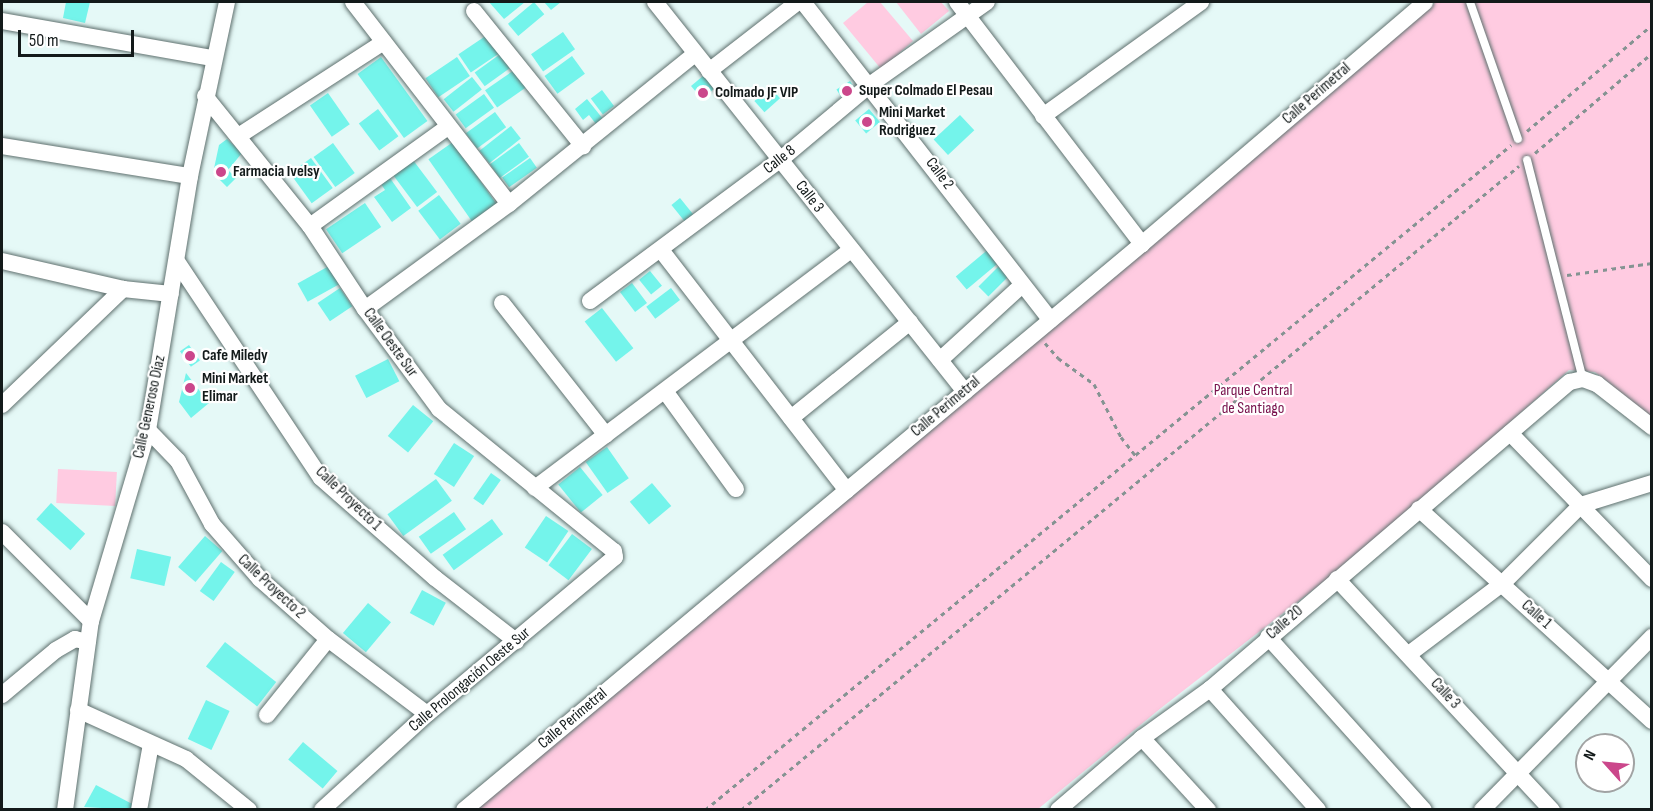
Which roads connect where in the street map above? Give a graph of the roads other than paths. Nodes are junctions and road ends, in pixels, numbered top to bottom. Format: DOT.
graph roads {
  1 [pos="227,2"];
  2 [pos="353,2"];
  3 [pos="655,2"];
  4 [pos="798,2"];
  5 [pos="803,2"];
  6 [pos="987,2"];
  7 [pos="1202,2"];
  8 [pos="1425,2"];
  9 [pos="1470,2"];
  10 [pos="961,8"];
  11 [pos="474,11"];
  12 [pos="2,21"];
  13 [pos="384,42"];
  14 [pos="695,54"];
  15 [pos="212,58"];
  16 [pos="710,71"];
  17 [pos="871,84"];
  18 [pos="205,96"];
  19 [pos="1042,116"];
  20 [pos="448,128"];
  21 [pos="240,135"];
  22 [pos="1518,139"];
  23 [pos="2,146"];
  24 [pos="583,146"];
  25 [pos="780,160"];
  26 [pos="1527,160"];
  27 [pos="190,176"];
  28 [pos="509,204"];
  29 [pos="310,226"];
  30 [pos="1142,244"];
  31 [pos="661,250"];
  32 [pos="851,250"];
  33 [pos="2,261"];
  34 [pos="178,263"];
  35 [pos="1022,285"];
  36 [pos="123,289"];
  37 [pos="171,294"];
  38 [pos="591,302"];
  39 [pos="502,303"];
  40 [pos="365,309"];
  41 [pos="1051,320"];
  42 [pos="910,322"];
  43 [pos="731,341"];
  44 [pos="940,360"];
  45 [pos="1584,379"];
  46 [pos="9,390"];
  47 [pos="665,391"];
  48 [pos="965,392"];
  49 [pos="2,405"];
  50 [pos="791,417"];
  51 [pos="1652,427"];
  52 [pos="148,430"];
  53 [pos="1510,433"];
  54 [pos="606,435"];
  55 [pos="1652,483"];
  56 [pos="535,488"];
  57 [pos="736,489"];
  58 [pos="847,491"];
  59 [pos="1581,505"];
  60 [pos="1419,509"];
  61 [pos="2,532"];
  62 [pos="614,551"];
  63 [pos="1337,579"];
  64 [pos="1652,579"];
  65 [pos="1502,584"];
  66 [pos="91,621"];
  67 [pos="1268,637"];
  68 [pos="1652,637"];
  69 [pos="328,639"];
  70 [pos="516,641"];
  71 [pos="88,642"];
  72 [pos="1409,654"];
  73 [pos="1609,681"];
  74 [pos="5,684"];
  75 [pos="1209,689"];
  76 [pos="78,710"];
  77 [pos="427,714"];
  78 [pos="267,715"];
  79 [pos="1652,721"];
  80 [pos="1142,738"];
  81 [pos="151,744"];
  82 [pos="1518,774"];
  83 [pos="1066,808"];
  84 [pos="65,810"];
  85 [pos="140,810"];
  86 [pos="249,810"];
  87 [pos="322,810"];
  88 [pos="464,810"];
  89 [pos="1208,810"];
  90 [pos="1318,810"];
  91 [pos="1424,810"];
  92 [pos="1482,810"];
  93 [pos="1552,810"];
  1 -- 15 [label="street, Calle Generoso Díaz"];
  2 -- 13 [label="street"];
  3 -- 14 [label="street, Calle 3"];
  4 -- 16 [label="street"];
  5 -- 17 [label="street, Calle 2"];
  6 -- 10 [label="street, Calle 8"];
  7 -- 19 [label="street"];
  8 -- 30 [label="street, Calle Perimetral"];
  9 -- 22 [label="lane"];
  10 -- 17 [label="street, Calle 8"];
  10 -- 19 [label="street"];
  11 -- 24 [label="street"];
  12 -- 15 [label="street"];
  13 -- 20 [label="street"];
  13 -- 21 [label="street"];
  14 -- 16 [label="street, Calle 3"];
  14 -- 24 [label="street"];
  15 -- 18 [label="street, Calle Generoso Díaz"];
  16 -- 25 [label="street, Calle 3"];
  17 -- 25 [label="street, Calle 8"];
  17 -- 35 [label="street, Calle 2"];
  18 -- 21 [label="street, Calle Oeste Sur"];
  18 -- 27 [label="street, Calle Generoso Díaz"];
  19 -- 30 [label="street"];
  20 -- 28 [label="street"];
  20 -- 29 [label="street"];
  21 -- 29 [label="street, Calle Oeste Sur"];
  23 -- 27 [label="street"];
  24 -- 28 [label="street"];
  25 -- 31 [label="street, Calle 8"];
  25 -- 32 [label="street, Calle 3"];
  26 -- 45 [label="lane"];
  27 -- 34 [label="street, Calle Generoso Díaz"];
  28 -- 40 [label="street"];
  29 -- 40 [label="street, Calle Oeste Sur"];
  30 -- 41 [label="street, Calle Perimetral"];
  31 -- 38 [label="street, Calle 8"];
  31 -- 43 [label="street"];
  32 -- 42 [label="street, Calle 3"];
  32 -- 43 [label="street"];
  33 -- 36 [label="street"];
  34 -- 37 [label="street, Calle Generoso Díaz"];
  34 -- 70 [label="street, Calle Proyecto 1"];
  35 -- 41 [label="street, Calle 2"];
  35 -- 44 [label="street"];
  36 -- 37 [label="street"];
  36 -- 46 [label="street"];
  37 -- 52 [label="street, Calle Generoso Díaz"];
  39 -- 54 [label="street"];
  40 -- 56 [label="street, Calle Oeste Sur"];
  41 -- 48 [label="street, Calle Perimetral"];
  42 -- 44 [label="street, Calle 3"];
  42 -- 50 [label="street"];
  43 -- 47 [label="street"];
  43 -- 50 [label="street"];
  44 -- 48 [label="street, Calle 3"];
  45 -- 51 [label="street"];
  45 -- 53 [label="street, Calle 20"];
  46 -- 49 [label="street"];
  47 -- 54 [label="street"];
  47 -- 57 [label="street"];
  48 -- 58 [label="street, Calle Perimetral"];
  50 -- 58 [label="street"];
  52 -- 66 [label="street, Calle Generoso Díaz"];
  52 -- 69 [label="street, Calle Proyecto 2"];
  53 -- 59 [label="street"];
  53 -- 60 [label="street, Calle 20"];
  54 -- 56 [label="street"];
  55 -- 59 [label="street"];
  56 -- 62 [label="street, Calle Oeste Sur"];
  58 -- 88 [label="street, Calle Perimetral"];
  59 -- 64 [label="street"];
  59 -- 65 [label="street"];
  60 -- 63 [label="street, Calle 20"];
  60 -- 65 [label="street, Calle 1"];
  61 -- 66 [label="street"];
  62 -- 70 [label="street, Calle Prolongación Oeste Sur"];
  63 -- 67 [label="street, Calle 20"];
  63 -- 72 [label="street, Calle 3"];
  65 -- 72 [label="street"];
  65 -- 73 [label="street, Calle 1"];
  66 -- 71 [label="street, Calle Generoso Díaz"];
  67 -- 75 [label="street, Calle 20"];
  67 -- 91 [label="street"];
  68 -- 73 [label="street"];
  69 -- 77 [label="street, Calle Proyecto 2"];
  69 -- 78 [label="street"];
  70 -- 77 [label="street, Calle Prolongación Oeste Sur"];
  71 -- 74 [label="street"];
  71 -- 76 [label="street, Calle Generoso Díaz"];
  72 -- 82 [label="street, Calle 3"];
  73 -- 79 [label="street, Calle 1"];
  73 -- 82 [label="street"];
  75 -- 80 [label="street, Calle 20"];
  75 -- 90 [label="street"];
  76 -- 81 [label="street"];
  76 -- 84 [label="street, Calle Generoso Díaz"];
  77 -- 87 [label="street, Calle Prolongación Oeste Sur"];
  80 -- 83 [label="street, Calle 20"];
  80 -- 89 [label="street"];
  81 -- 85 [label="street"];
  81 -- 86 [label="street"];
  82 -- 92 [label="street"];
  82 -- 93 [label="street, Calle 3"];
}
